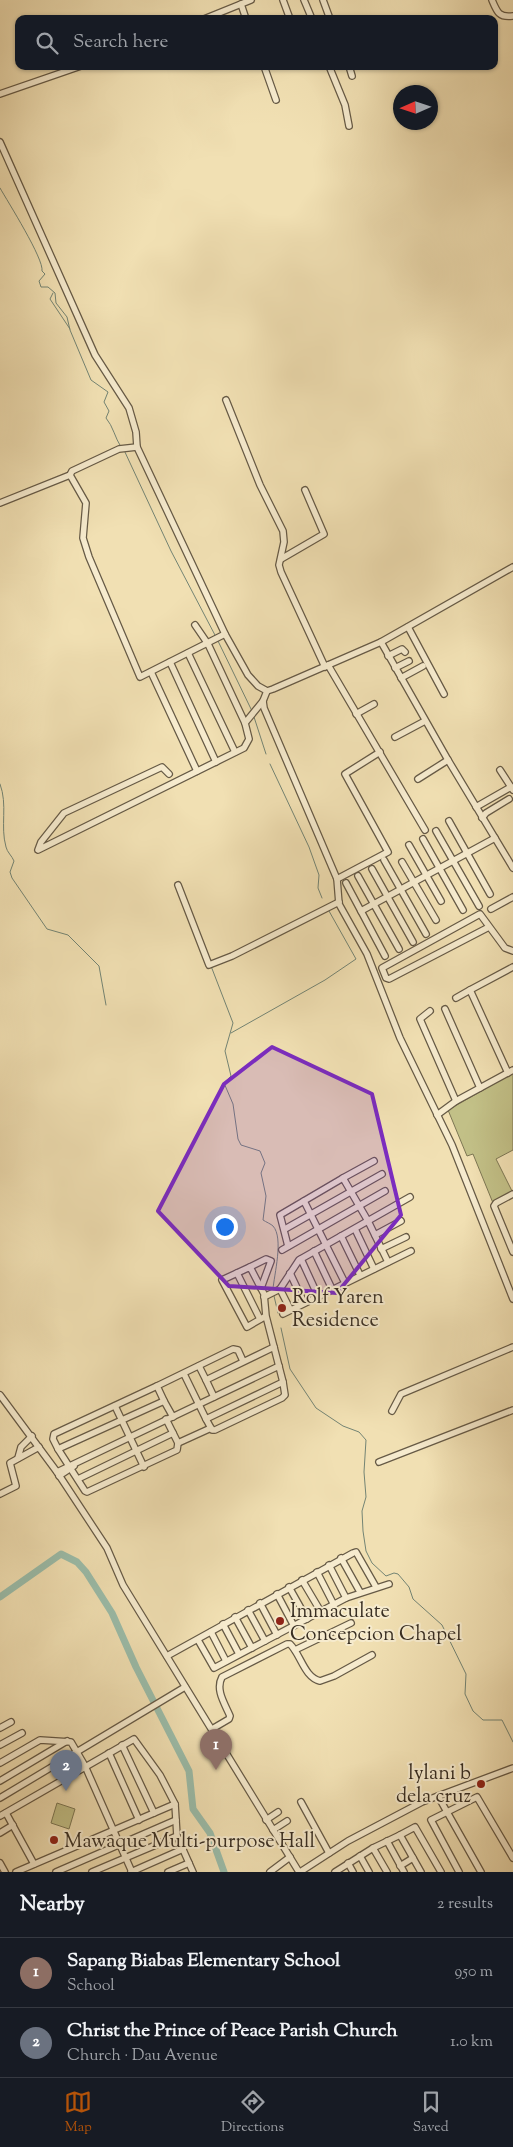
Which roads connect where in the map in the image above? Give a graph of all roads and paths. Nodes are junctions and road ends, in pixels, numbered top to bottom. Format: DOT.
graph roads {
  1 [pos="251,0"];
  2 [pos="283,0"];
  3 [pos="304,0"];
  4 [pos="323,0"];
  5 [pos="492,0"];
  6 [pos="241,4"];
  7 [pos="214,15"];
  8 [pos="245,15"];
  9 [pos="289,15"];
  10 [pos="310,15"];
  11 [pos="329,15"];
  12 [pos="513,16"];
  13 [pos="69,70"];
  14 [pos="265,70"];
  15 [pos="332,70"];
  16 [pos="350,70"];
  17 [pos="352,76"];
  18 [pos="0,94"];
  19 [pos="276,100"];
  20 [pos="349,126"];
  21 [pos="0,142"];
  22 [pos="226,400"];
  23 [pos="137,447"];
  24 [pos="70,475"];
  25 [pos="306,490"];
  26 [pos="0,503"];
  27 [pos="281,559"];
  28 [pos="513,567"];
  29 [pos="195,625"];
  30 [pos="408,627"];
  31 [pos="221,637"];
  32 [pos="381,642"];
  33 [pos="208,644"];
  34 [pos="405,652"];
  35 [pos="188,653"];
  36 [pos="388,656"];
  37 [pos="409,661"];
  38 [pos="170,662"];
  39 [pos="327,666"];
  40 [pos="423,666"];
  41 [pos="396,668"];
  42 [pos="150,672"];
  43 [pos="401,678"];
  44 [pos="267,691"];
  45 [pos="444,694"];
  46 [pos="261,704"];
  47 [pos="374,704"];
  48 [pos="356,714"];
  49 [pos="247,721"];
  50 [pos="425,721"];
  51 [pos="395,737"];
  52 [pos="235,752"];
  53 [pos="380,752"];
  54 [pos="448,760"];
  55 [pos="216,762"];
  56 [pos="500,770"];
  57 [pos="197,771"];
  58 [pos="168,774"];
  59 [pos="418,779"];
  60 [pos="512,789"];
  61 [pos="509,799"];
  62 [pos="476,806"];
  63 [pos="482,818"];
  64 [pos="449,821"];
  65 [pos="426,830"];
  66 [pos="436,832"];
  67 [pos="495,838"];
  68 [pos="423,839"];
  69 [pos="409,845"];
  70 [pos="468,855"];
  71 [pos="384,860"];
  72 [pos="402,862"];
  73 [pos="454,862"];
  74 [pos="513,868"];
  75 [pos="372,869"];
  76 [pos="440,869"];
  77 [pos="358,876"];
  78 [pos="428,876"];
  79 [pos="337,879"];
  80 [pos="346,883"];
  81 [pos="414,884"];
  82 [pos="178,885"];
  83 [pos="401,890"];
  84 [pos="490,894"];
  85 [pos="388,897"];
  86 [pos="513,897"];
  87 [pos="441,901"];
  88 [pos="339,902"];
  89 [pos="374,904"];
  90 [pos="479,906"];
  91 [pos="491,909"];
  92 [pos="463,910"];
  93 [pos="361,911"];
  94 [pos="436,920"];
  95 [pos="489,927"];
  96 [pos="426,934"];
  97 [pos="413,942"];
  98 [pos="399,948"];
  99 [pos="513,951"];
  100 [pos="385,956"];
  101 [pos="513,967"];
  102 [pos="470,990"];
  103 [pos="456,998"];
  104 [pos="445,1009"];
  105 [pos="430,1011"];
  106 [pos="510,1071"];
  107 [pos="480,1088"];
  108 [pos="456,1101"];
  109 [pos="437,1115"];
  110 [pos="374,1161"];
  111 [pos="382,1174"];
  112 [pos="343,1178"];
  113 [pos="385,1191"];
  114 [pos="351,1192"];
  115 [pos="513,1194"];
  116 [pos="410,1197"];
  117 [pos="304,1201"];
  118 [pos="360,1207"];
  119 [pos="311,1215"];
  120 [pos="368,1221"];
  121 [pos="401,1221"];
  122 [pos="285,1229"];
  123 [pos="319,1229"];
  124 [pos="355,1229"];
  125 [pos="374,1235"];
  126 [pos="341,1236"];
  127 [pos="406,1237"];
  128 [pos="327,1244"];
  129 [pos="381,1249"];
  130 [pos="314,1251"];
  131 [pos="411,1251"];
  132 [pos="513,1252"];
  133 [pos="300,1259"];
  134 [pos="388,1262"];
  135 [pos="250,1267"];
  136 [pos="374,1269"];
  137 [pos="237,1273"];
  138 [pos="290,1273"];
  139 [pos="360,1275"];
  140 [pos="345,1282"];
  141 [pos="260,1288"];
  142 [pos="332,1289"];
  143 [pos="278,1290"];
  144 [pos="267,1296"];
  145 [pos="318,1296"];
  146 [pos="513,1299"];
  147 [pos="304,1303"];
  148 [pos="290,1309"];
  149 [pos="283,1314"];
  150 [pos="263,1318"];
  151 [pos="274,1347"];
  152 [pos="513,1347"];
  153 [pos="244,1361"];
  154 [pos="199,1366"];
  155 [pos="279,1366"];
  156 [pos="184,1374"];
  157 [pos="206,1380"];
  158 [pos="283,1382"];
  159 [pos="157,1386"];
  160 [pos="0,1395"];
  161 [pos="214,1397"];
  162 [pos="164,1401"];
  163 [pos="199,1405"];
  164 [pos="115,1406"];
  165 [pos="513,1410"];
  166 [pos="392,1411"];
  167 [pos="169,1419"];
  168 [pos="206,1419"];
  169 [pos="122,1421"];
  170 [pos="211,1428"];
  171 [pos="174,1433"];
  172 [pos="32,1436"];
  173 [pos="130,1438"];
  174 [pos="178,1443"];
  175 [pos="39,1447"];
  176 [pos="58,1449"];
  177 [pos="137,1452"];
  178 [pos="18,1458"];
  179 [pos="379,1462"];
  180 [pos="70,1466"];
  181 [pos="144,1466"];
  182 [pos="58,1474"];
  183 [pos="78,1479"];
  184 [pos="0,1494"];
  185 [pos="341,1558"];
  186 [pos="329,1565"];
  187 [pos="317,1572"];
  188 [pos="302,1580"];
  189 [pos="389,1584"];
  190 [pos="289,1587"];
  191 [pos="376,1587"];
  192 [pos="360,1592"];
  193 [pos="277,1594"];
  194 [pos="346,1598"];
  195 [pos="260,1603"];
  196 [pos="334,1604"];
  197 [pos="248,1610"];
  198 [pos="321,1612"];
  199 [pos="235,1617"];
  200 [pos="307,1619"];
  201 [pos="350,1623"];
  202 [pos="223,1624"];
  203 [pos="294,1626"];
  204 [pos="211,1632"];
  205 [pos="277,1635"];
  206 [pos="198,1640"];
  207 [pos="265,1642"];
  208 [pos="252,1648"];
  209 [pos="295,1650"];
  210 [pos="239,1654"];
  211 [pos="167,1656"];
  212 [pos="372,1656"];
  213 [pos="226,1661"];
  214 [pos="185,1687"];
  215 [pos="11,1722"];
  216 [pos="0,1728"];
  217 [pos="212,1729"];
  218 [pos="22,1732"];
  219 [pos="67,1741"];
  220 [pos="122,1745"];
  221 [pos="0,1746"];
  222 [pos="77,1752"];
  223 [pos="108,1752"];
  224 [pos="0,1763"];
  225 [pos="86,1766"];
  226 [pos="513,1768"];
  227 [pos="0,1781"];
  228 [pos="438,1796"];
  229 [pos="0,1798"];
  230 [pos="301,1802"];
  231 [pos="174,1804"];
  232 [pos="6,1812"];
  233 [pos="278,1812"];
  234 [pos="154,1813"];
  235 [pos="446,1813"];
  236 [pos="0,1816"];
  237 [pos="139,1820"];
  238 [pos="176,1820"];
  239 [pos="266,1820"];
  240 [pos="287,1821"];
  241 [pos="13,1826"];
  242 [pos="112,1830"];
  243 [pos="272,1830"];
  244 [pos="0,1833"];
  245 [pos="400,1835"];
  246 [pos="177,1836"];
  247 [pos="387,1841"];
  248 [pos="119,1844"];
  249 [pos="373,1848"];
  250 [pos="183,1849"];
  251 [pos="330,1853"];
  252 [pos="360,1856"];
  253 [pos="126,1858"];
  254 [pos="290,1858"];
  255 [pos="413,1858"];
  256 [pos="513,1858"];
  257 [pos="0,1863"];
  258 [pos="189,1863"];
  259 [pos="348,1863"];
  260 [pos="34,1864"];
  261 [pos="400,1866"];
  262 [pos="20,1871"];
  263 [pos="5,1872"];
  264 [pos="56,1872"];
  265 [pos="92,1872"];
  266 [pos="132,1872"];
  267 [pos="168,1872"];
  268 [pos="193,1872"];
  269 [pos="270,1872"];
  270 [pos="300,1872"];
  271 [pos="336,1872"];
  272 [pos="353,1872"];
  273 [pos="369,1872"];
  274 [pos="387,1872"];
  275 [pos="404,1872"];
  276 [pos="420,1872"];
  277 [pos="440,1872"];
  278 [pos="459,1872"];
  279 [pos="481,1872"];
  1 -- 6 [label="street"];
  2 -- 9 [label="street"];
  3 -- 10 [label="street"];
  4 -- 11 [label="street"];
  5 -- 12 [label="street"];
  6 -- 7 [label="street"];
  6 -- 8 [label="street"];
  13 -- 18 [label="street"];
  14 -- 19 [label="street"];
  15 -- 20 [label="street"];
  16 -- 17 [label="street"];
  21 -- 23 [label="street"];
  22 -- 27 [label="street"];
  23 -- 24 [label="street"];
  23 -- 31 [label="street"];
  24 -- 26 [label="street"];
  24 -- 42 [label="street"];
  25 -- 27 [label="street"];
  27 -- 39 [label="street"];
  28 -- 30 [label="street"];
  29 -- 33 [label="street"];
  30 -- 32 [label="street"];
  30 -- 45 [label="street"];
  31 -- 33 [label="street"];
  31 -- 44 [label="street"];
  32 -- 36 [label="street"];
  32 -- 39 [label="street"];
  33 -- 35 [label="street"];
  33 -- 49 [label="street"];
  34 -- 36 [label="street"];
  35 -- 38 [label="street"];
  35 -- 52 [label="street"];
  36 -- 41 [label="street"];
  37 -- 41 [label="street"];
  38 -- 42 [label="street"];
  38 -- 55 [label="street"];
  39 -- 44 [label="street"];
  39 -- 48 [label="street"];
  40 -- 43 [label="street"];
  41 -- 43 [label="street"];
  42 -- 57 [label="street"];
  43 -- 50 [label="street"];
  44 -- 46 [label="street"];
  46 -- 49 [label="street"];
  46 -- 79 [label="street"];
  47 -- 48 [label="street"];
  48 -- 53 [label="street"];
  49 -- 52 [label="street"];
  50 -- 51 [label="street"];
  50 -- 54 [label="street"];
  52 -- 55 [label="street"];
  53 -- 65 [label="street"];
  53 -- 79 [label="street"];
  54 -- 59 [label="street"];
  54 -- 62 [label="street"];
  55 -- 57 [label="street"];
  56 -- 60 [label="street"];
  57 -- 58 [label="street"];
  60 -- 62 [label="street"];
  61 -- 63 [label="street"];
  62 -- 63 [label="street"];
  63 -- 67 [label="street"];
  64 -- 70 [label="street"];
  66 -- 73 [label="street"];
  67 -- 70 [label="street"];
  67 -- 74 [label="street"];
  68 -- 76 [label="street"];
  69 -- 78 [label="street"];
  70 -- 73 [label="street"];
  70 -- 84 [label="street"];
  71 -- 83 [label="street"];
  72 -- 81 [label="street"];
  73 -- 76 [label="street"];
  73 -- 90 [label="street"];
  75 -- 85 [label="street"];
  76 -- 78 [label="street"];
  76 -- 92 [label="street"];
  77 -- 89 [label="street"];
  78 -- 81 [label="street"];
  78 -- 87 [label="street"];
  79 -- 88 [label="street"];
  80 -- 93 [label="street"];
  81 -- 83 [label="street"];
  81 -- 94 [label="street"];
  82 -- 88 [label="street"];
  83 -- 85 [label="street"];
  83 -- 96 [label="street"];
  85 -- 89 [label="street"];
  85 -- 97 [label="street"];
  86 -- 91 [label="street"];
  88 -- 109 [label="street"];
  89 -- 93 [label="street"];
  89 -- 98 [label="street"];
  93 -- 100 [label="street"];
  95 -- 95 [label="street"];
  95 -- 99 [label="street"];
  101 -- 102 [label="street"];
  102 -- 103 [label="street"];
  102 -- 106 [label="street"];
  104 -- 107 [label="street"];
  105 -- 108 [label="street"];
  106 -- 107 [label="street"];
  107 -- 108 [label="street"];
  108 -- 109 [label="street"];
  109 -- 146 [label="street"];
  110 -- 112 [label="street"];
  111 -- 114 [label="street"];
  112 -- 114 [label="street"];
  112 -- 117 [label="street"];
  113 -- 118 [label="street"];
  114 -- 118 [label="street"];
  114 -- 119 [label="street"];
  115 -- 132 [label="street"];
  116 -- 120 [label="street"];
  117 -- 119 [label="street"];
  117 -- 122 [label="street"];
  118 -- 120 [label="street"];
  118 -- 123 [label="street"];
  119 -- 122 [label="street"];
  119 -- 123 [label="street"];
  120 -- 124 [label="street"];
  120 -- 125 [label="street"];
  121 -- 125 [label="street"];
  122 -- 123 [label="street"];
  123 -- 128 [label="street"];
  124 -- 126 [label="street"];
  124 -- 136 [label="street"];
  125 -- 129 [label="street"];
  126 -- 128 [label="street"];
  126 -- 139 [label="street"];
  127 -- 129 [label="street"];
  128 -- 130 [label="street"];
  128 -- 140 [label="street"];
  129 -- 134 [label="street"];
  130 -- 133 [label="street"];
  130 -- 142 [label="street"];
  131 -- 134 [label="street"];
  133 -- 138 [label="street"];
  133 -- 145 [label="street"];
  134 -- 136 [label="street"];
  135 -- 137 [label="street"];
  135 -- 141 [label="street"];
  135 -- 141 [label="street"];
  136 -- 139 [label="street"];
  137 -- 150 [label="street"];
  137 -- 150 [label="street"];
  138 -- 143 [label="street"];
  138 -- 147 [label="street"];
  139 -- 140 [label="street"];
  140 -- 142 [label="street"];
  141 -- 144 [label="street"];
  142 -- 145 [label="street"];
  143 -- 144 [label="street"];
  143 -- 148 [label="street"];
  144 -- 150 [label="street"];
  145 -- 147 [label="street"];
  147 -- 148 [label="street"];
  148 -- 149 [label="street"];
  150 -- 151 [label="street"];
  151 -- 153 [label="street"];
  151 -- 155 [label="street"];
  152 -- 166 [label="street"];
  153 -- 154 [label="street"];
  153 -- 157 [label="street"];
  154 -- 156 [label="street"];
  154 -- 157 [label="street"];
  155 -- 158 [label="street"];
  155 -- 161 [label="street"];
  156 -- 159 [label="street"];
  156 -- 163 [label="street"];
  157 -- 161 [label="street"];
  158 -- 168 [label="street"];
  158 -- 170 [label="street"];
  159 -- 162 [label="street"];
  159 -- 164 [label="street"];
  160 -- 172 [label="street"];
  161 -- 163 [label="street"];
  162 -- 167 [label="street"];
  162 -- 169 [label="street"];
  163 -- 167 [label="street"];
  163 -- 168 [label="street"];
  164 -- 169 [label="street"];
  164 -- 176 [label="street"];
  165 -- 179 [label="street"];
  167 -- 171 [label="street"];
  167 -- 173 [label="street"];
  168 -- 170 [label="street"];
  169 -- 173 [label="street"];
  169 -- 176 [label="street"];
  170 -- 174 [label="street"];
  171 -- 174 [label="street"];
  171 -- 177 [label="street"];
  172 -- 175 [label="street"];
  172 -- 178 [label="street"];
  173 -- 177 [label="street"];
  173 -- 180 [label="street"];
  174 -- 181 [label="street"];
  175 -- 178 [label="street"];
  175 -- 182 [label="street"];
  176 -- 180 [label="street"];
  177 -- 181 [label="street"];
  177 -- 183 [label="street"];
  178 -- 184 [label="street"];
  180 -- 182 [label="street"];
  180 -- 183 [label="street"];
  181 -- 183 [label="street"];
  182 -- 211 [label="street"];
  185 -- 186 [label="street"];
  185 -- 191 [label="street"];
  185 -- 192 [label="street"];
  186 -- 187 [label="street"];
  186 -- 194 [label="street"];
  187 -- 188 [label="street"];
  187 -- 196 [label="street"];
  188 -- 190 [label="street"];
  188 -- 198 [label="street"];
  189 -- 191 [label="street"];
  190 -- 193 [label="street"];
  190 -- 200 [label="street"];
  191 -- 192 [label="street"];
  192 -- 194 [label="street"];
  193 -- 195 [label="street"];
  193 -- 203 [label="street"];
  194 -- 196 [label="street"];
  195 -- 197 [label="street"];
  195 -- 205 [label="street"];
  196 -- 198 [label="street"];
  197 -- 199 [label="street"];
  197 -- 207 [label="street"];
  198 -- 200 [label="street"];
  199 -- 202 [label="street"];
  199 -- 208 [label="street"];
  200 -- 203 [label="street"];
  201 -- 209 [label="street"];
  202 -- 204 [label="street"];
  202 -- 210 [label="street"];
  203 -- 205 [label="street"];
  204 -- 206 [label="street"];
  204 -- 213 [label="street"];
  205 -- 207 [label="street"];
  206 -- 211 [label="street"];
  206 -- 213 [label="street"];
  207 -- 208 [label="street"];
  208 -- 210 [label="street"];
  209 -- 212 [label="street"];
  209 -- 217 [label="street"];
  210 -- 213 [label="street"];
  211 -- 214 [label="street"];
  214 -- 217 [label="street"];
  214 -- 222 [label="street"];
  215 -- 216 [label="street"];
  217 -- 239 [label="street"];
  218 -- 221 [label="street"];
  219 -- 222 [label="street"];
  219 -- 224 [label="street"];
  219 -- 227 [label="street"];
  220 -- 223 [label="street"];
  220 -- 231 [label="street"];
  220 -- 234 [label="street"];
  222 -- 225 [label="street"];
  222 -- 229 [label="street"];
  223 -- 225 [label="street"];
  223 -- 237 [label="street"];
  225 -- 232 [label="street"];
  225 -- 242 [label="street"];
  226 -- 228 [label="street"];
  228 -- 235 [label="street"];
  228 -- 251 [label="street"];
  230 -- 251 [label="street"];
  231 -- 234 [label="street"];
  231 -- 238 [label="street"];
  232 -- 236 [label="street"];
  232 -- 241 [label="street"];
  233 -- 239 [label="street"];
  234 -- 237 [label="street"];
  235 -- 256 [label="street"];
  235 -- 278 [label="street"];
  235 -- 279 [label="street"];
  237 -- 242 [label="street"];
  238 -- 246 [label="street"];
  238 -- 248 [label="street"];
  239 -- 243 [label="street"];
  240 -- 243 [label="street"];
  241 -- 244 [label="street"];
  241 -- 260 [label="street"];
  242 -- 248 [label="street"];
  242 -- 260 [label="street"];
  243 -- 254 [label="street"];
  245 -- 247 [label="street"];
  245 -- 255 [label="street"];
  245 -- 277 [label="street"];
  246 -- 250 [label="street"];
  246 -- 253 [label="street"];
  247 -- 249 [label="street"];
  247 -- 261 [label="street"];
  248 -- 253 [label="street"];
  248 -- 264 [label="street"];
  249 -- 252 [label="street"];
  249 -- 274 [label="street"];
  250 -- 258 [label="street"];
  250 -- 266 [label="street"];
  251 -- 270 [label="street"];
  252 -- 259 [label="street"];
  252 -- 273 [label="street"];
  253 -- 265 [label="street"];
  253 -- 266 [label="street"];
  254 -- 269 [label="street"];
  254 -- 270 [label="street"];
  255 -- 261 [label="street"];
  255 -- 276 [label="street"];
  257 -- 263 [label="street"];
  258 -- 267 [label="street"];
  258 -- 268 [label="street"];
  259 -- 271 [label="street"];
  259 -- 272 [label="street"];
  260 -- 262 [label="street"];
  261 -- 275 [label="street"];
}
